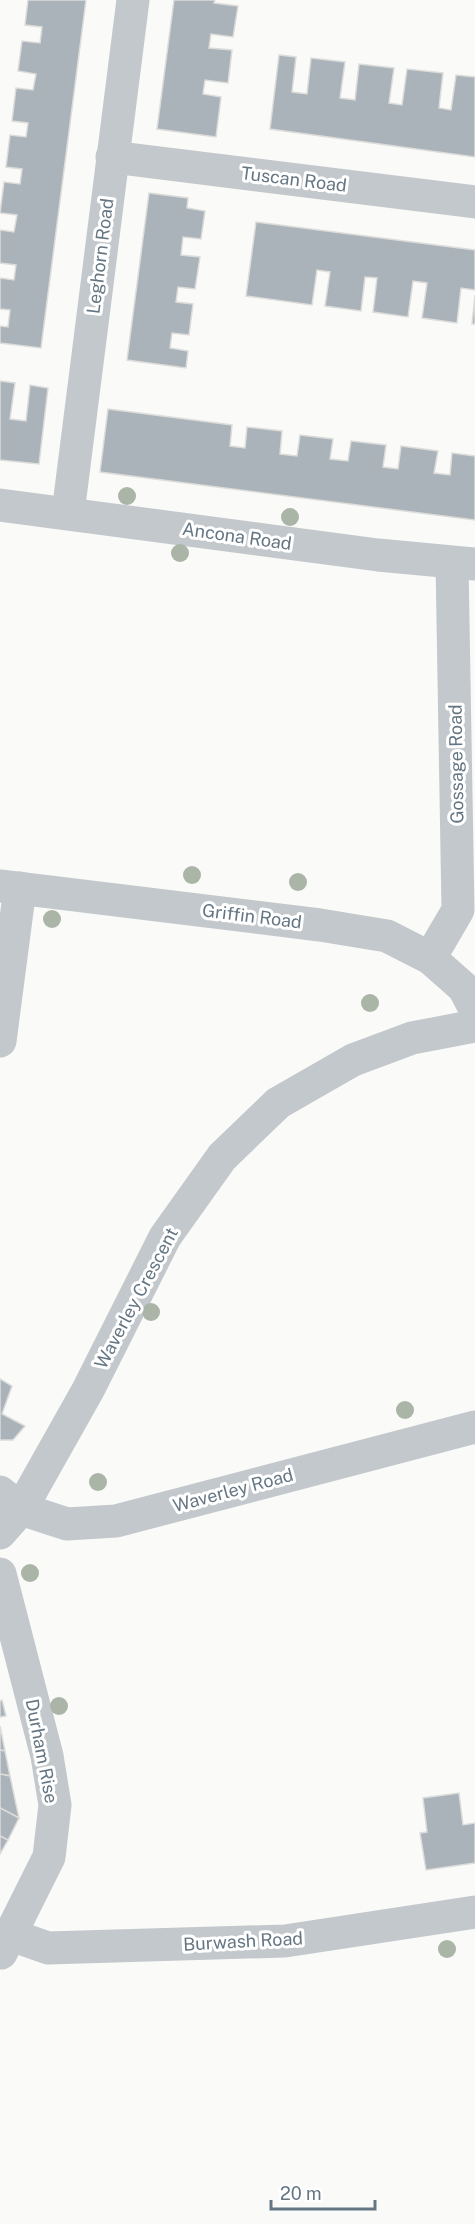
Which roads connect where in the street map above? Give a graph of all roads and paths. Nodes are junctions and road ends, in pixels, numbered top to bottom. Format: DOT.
graph roads {
  1 [pos="133,0"];
  2 [pos="112,157"];
  3 [pos="475,202"];
  4 [pos="0,505"];
  5 [pos="68,513"];
  6 [pos="464,563"];
  7 [pos="10,887"];
  8 [pos="430,958"];
  9 [pos="475,1009"];
  10 [pos="475,1026"];
  11 [pos="0,1041"];
  12 [pos="475,1427"];
  13 [pos="7,1511"];
  14 [pos="0,1574"];
  15 [pos="475,1912"];
  16 [pos="6,1945"];
  1 -- 2 [label="street, Leghorn Road"];
  2 -- 3 [label="street, Tuscan Road"];
  2 -- 5 [label="street, Leghorn Road"];
  4 -- 5 [label="street, Ancona Road"];
  5 -- 6 [label="street, Ancona Road"];
  6 -- 8 [label="street, Gossage Road"];
  7 -- 8 [label="street, Griffin Road"];
  7 -- 11 [label="street"];
  8 -- 9 [label="street, Griffin Road"];
  10 -- 13 [label="street, Waverley Crescent"];
  12 -- 13 [label="street, Waverley Road"];
  14 -- 16 [label="street, Durham Rise"];
  15 -- 16 [label="street, Burwash Road"];
}
